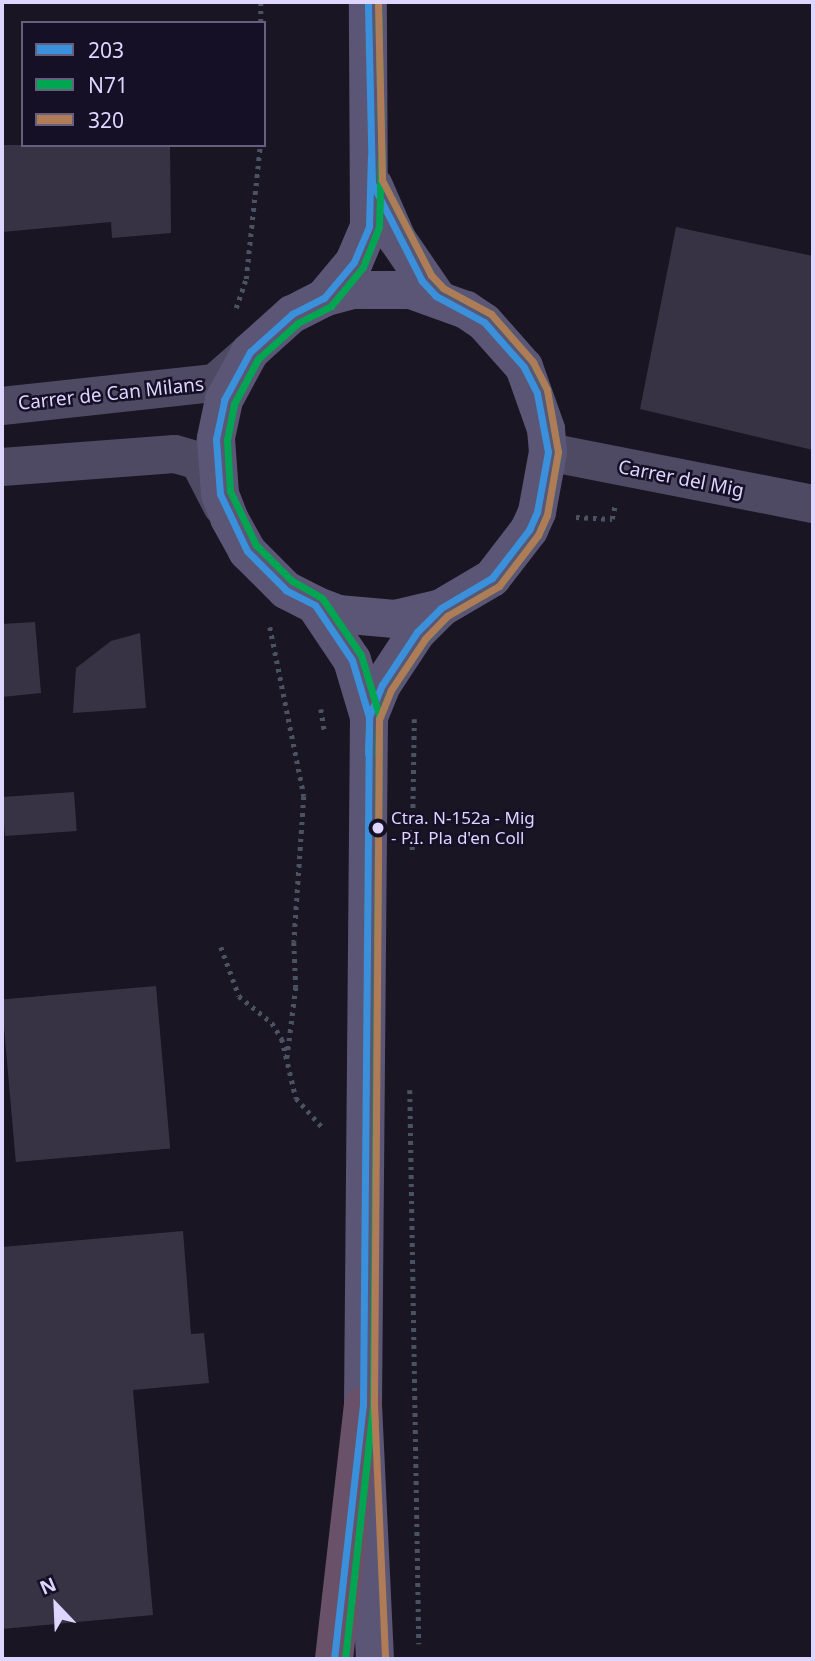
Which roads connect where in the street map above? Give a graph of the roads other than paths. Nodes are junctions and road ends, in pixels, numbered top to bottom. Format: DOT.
graph roads {
  1 [pos="369,2"];
  2 [pos="372,183"];
  3 [pos="436,296"];
  4 [pos="324,298"];
  5 [pos="250,352"];
  6 [pos="2,406"];
  7 [pos="548,452"];
  8 [pos="2,467"];
  9 [pos="813,504"];
  10 [pos="229,518"];
  11 [pos="315,605"];
  12 [pos="442,608"];
  13 [pos="369,717"];
  14 [pos="363,1405"];
  15 [pos="334,1659"];
  16 [pos="375,1659"];
  1 -- 2 [label="main road"];
  2 -- 3 [label="main road"];
  2 -- 4 [label="main road"];
  3 -- 4 [label="main road"];
  3 -- 7 [label="main road"];
  4 -- 5 [label="main road"];
  5 -- 6 [label="street, Carrer de Can Milans"];
  5 -- 10 [label="main road"];
  7 -- 9 [label="street, Carrer del Mig"];
  7 -- 12 [label="main road"];
  8 -- 10 [label="street"];
  10 -- 11 [label="main road"];
  11 -- 12 [label="main road"];
  11 -- 13 [label="main road"];
  12 -- 13 [label="main road"];
  13 -- 14 [label="main road"];
  14 -- 15 [label="highway"];
  14 -- 16 [label="main road"];
}
